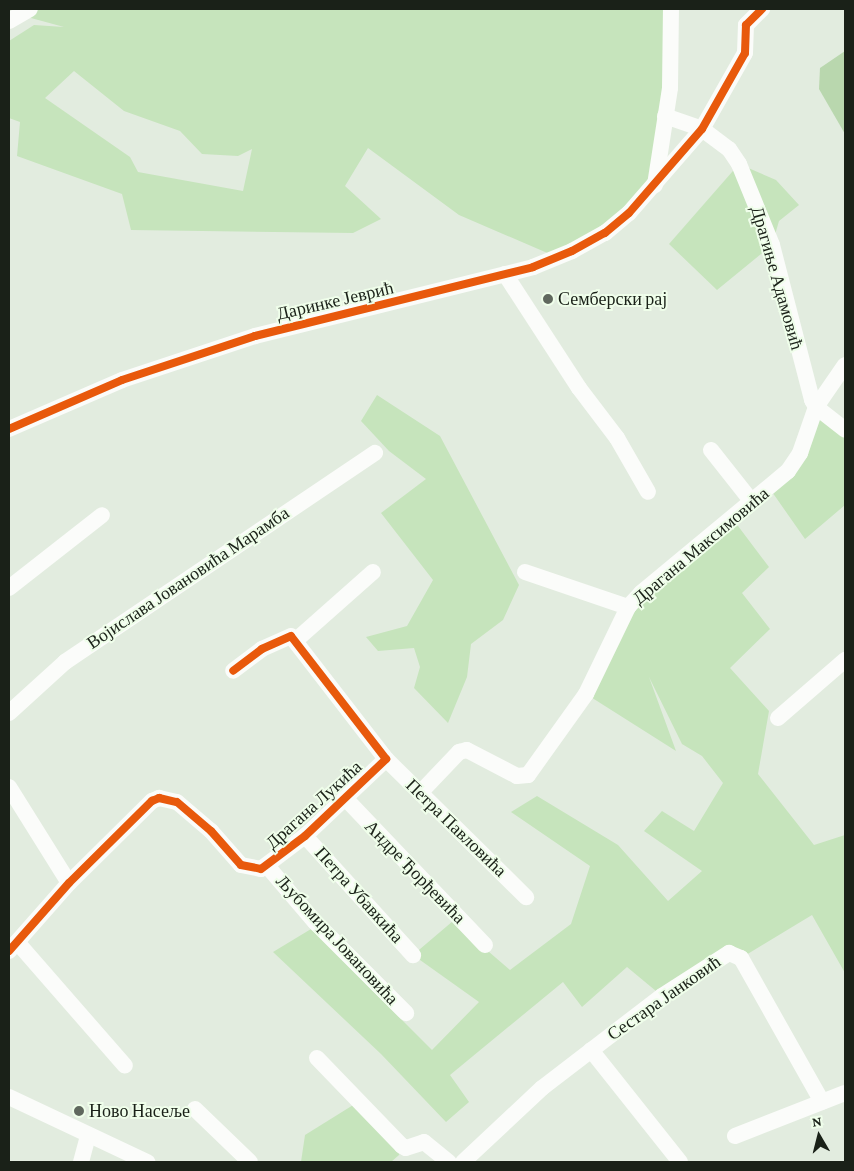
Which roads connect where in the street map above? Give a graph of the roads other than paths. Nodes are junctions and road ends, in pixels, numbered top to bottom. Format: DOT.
graph roads {
  1 [pos="30,9"];
  2 [pos="671,9"];
  3 [pos="762,9"];
  4 [pos="9,21"];
  5 [pos="665,116"];
  6 [pos="702,129"];
  7 [pos="655,185"];
  8 [pos="505,274"];
  9 [pos="845,365"];
  10 [pos="816,407"];
  11 [pos="9,429"];
  12 [pos="845,430"];
  13 [pos="711,450"];
  14 [pos="375,453"];
  15 [pos="648,492"];
  16 [pos="752,502"];
  17 [pos="102,516"];
  18 [pos="373,572"];
  19 [pos="525,572"];
  20 [pos="9,588"];
  21 [pos="628,607"];
  22 [pos="295,641"];
  23 [pos="845,660"];
  24 [pos="234,671"];
  25 [pos="9,713"];
  26 [pos="778,718"];
  27 [pos="386,760"];
  28 [pos="9,787"];
  29 [pos="420,793"];
  30 [pos="345,798"];
  31 [pos="305,836"];
  32 [pos="268,867"];
  33 [pos="69,883"];
  34 [pos="526,897"];
  35 [pos="485,945"];
  36 [pos="13,946"];
  37 [pos="413,955"];
  38 [pos="406,1013"];
  39 [pos="591,1050"];
  40 [pos="317,1058"];
  41 [pos="125,1066"];
  42 [pos="845,1093"];
  43 [pos="9,1097"];
  44 [pos="822,1102"];
  45 [pos="195,1109"];
  46 [pos="88,1134"];
  47 [pos="735,1136"];
  48 [pos="82,1162"];
  49 [pos="147,1162"];
  50 [pos="250,1162"];
  51 [pos="449,1162"];
  52 [pos="463,1162"];
  53 [pos="680,1162"];
  1 -- 4 [label="street"];
  2 -- 5 [label="street"];
  3 -- 6 [label="street"];
  5 -- 6 [label="street, Драгиње Адамовић"];
  5 -- 7 [label="street"];
  6 -- 7 [label="street, Даринке Јеврић"];
  6 -- 10 [label="street, Драгиње Адамовић"];
  7 -- 8 [label="street, Даринке Јеврић"];
  8 -- 11 [label="street, Даринке Јеврић"];
  8 -- 15 [label="street"];
  9 -- 10 [label="street, Драгана Максимовића"];
  10 -- 12 [label="street"];
  10 -- 16 [label="street, Драгана Максимовића"];
  13 -- 16 [label="street"];
  14 -- 25 [label="street, Војислава Јовановића Марамба"];
  16 -- 21 [label="street, Драгана Максимовића"];
  17 -- 20 [label="street"];
  18 -- 22 [label="street"];
  19 -- 21 [label="street"];
  21 -- 29 [label="street, Драгана Максимовића"];
  22 -- 24 [label="street"];
  22 -- 27 [label="street, Драгана Лукића"];
  23 -- 26 [label="street"];
  27 -- 29 [label="street, Петра Павловића"];
  27 -- 30 [label="street, Драгана Лукића"];
  28 -- 33 [label="street"];
  29 -- 34 [label="street, Петра Павловића"];
  30 -- 31 [label="street, Драгана Лукића"];
  30 -- 35 [label="street, Андре Ђорђевића"];
  31 -- 32 [label="street, Драгана Лукића"];
  31 -- 37 [label="street, Петра Убавкића"];
  32 -- 33 [label="street, Драгана Лукића"];
  32 -- 38 [label="street, Љубомира Јовановића"];
  33 -- 36 [label="street, Драгана Лукића"];
  36 -- 41 [label="street"];
  39 -- 44 [label="street, Сестара Јанковић"];
  39 -- 52 [label="street, Сестара Јанковић"];
  39 -- 53 [label="street"];
  40 -- 51 [label="street"];
  42 -- 44 [label="street"];
  43 -- 46 [label="street"];
  44 -- 47 [label="street"];
  45 -- 50 [label="street"];
  46 -- 48 [label="street"];
  46 -- 49 [label="street"];
}
